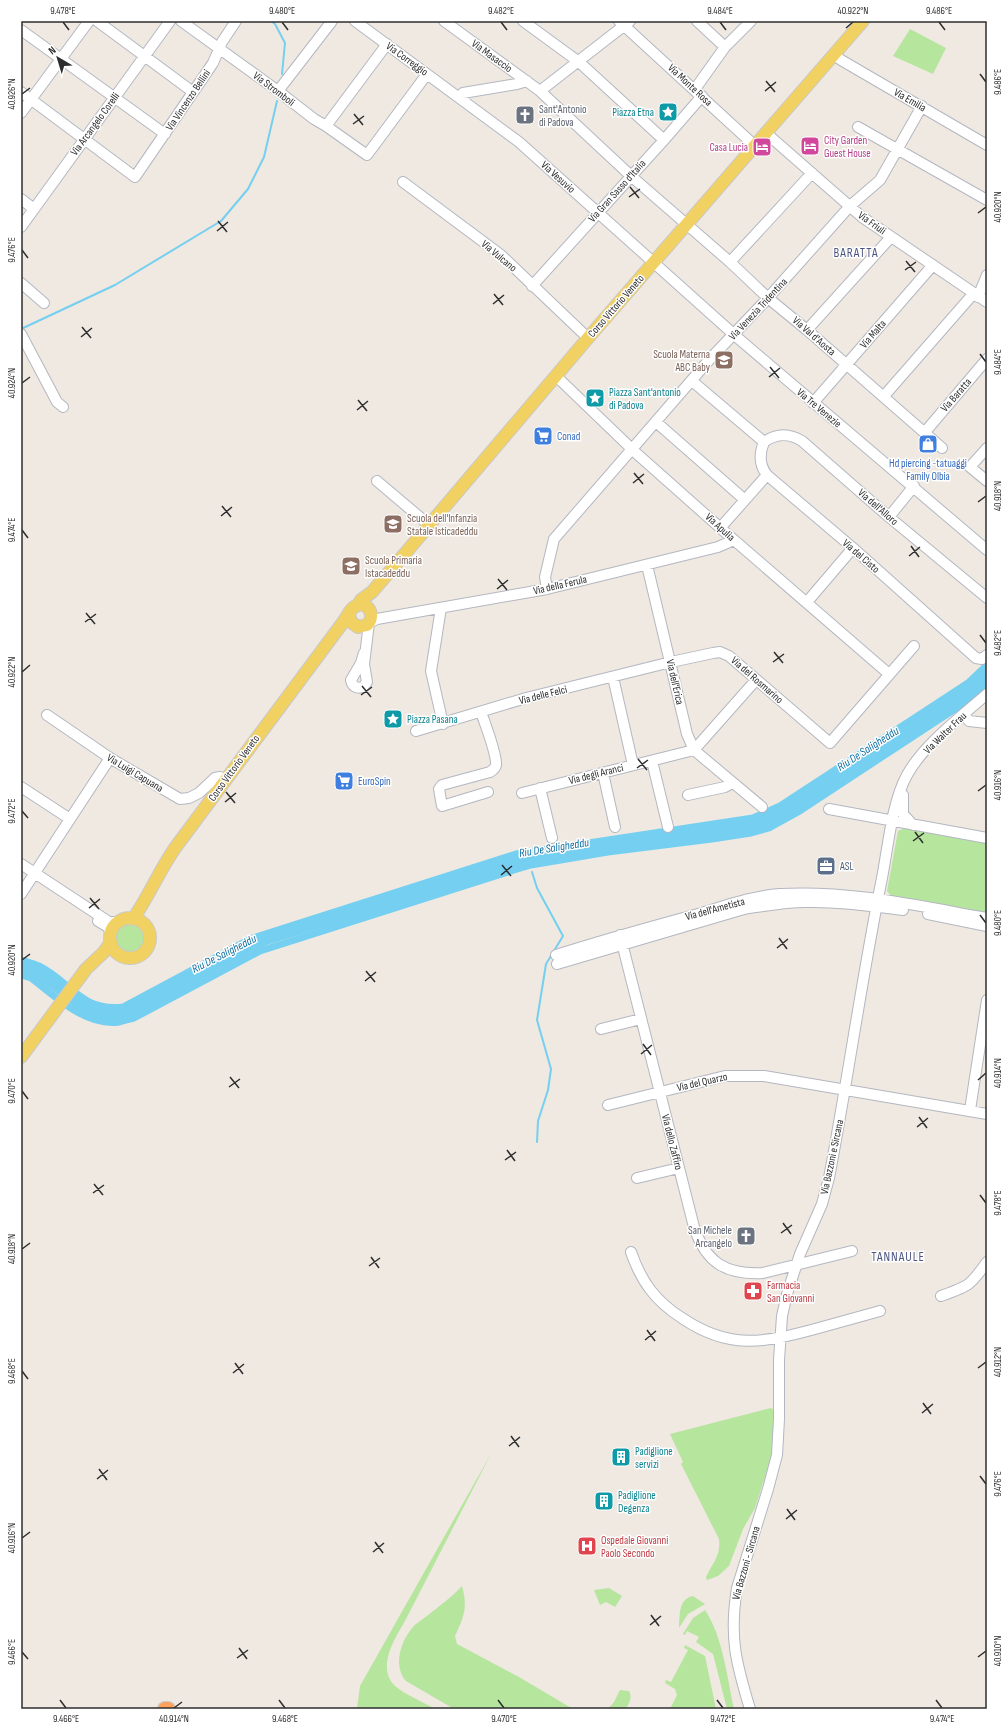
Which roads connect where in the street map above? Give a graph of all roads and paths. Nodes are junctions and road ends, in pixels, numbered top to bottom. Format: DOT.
graph roads {
  1 [pos="89,21"];
  2 [pos="97,21"];
  3 [pos="170,21"];
  4 [pos="181,21"];
  5 [pos="236,21"];
  6 [pos="332,21"];
  7 [pos="355,21"];
  8 [pos="444,21"];
  9 [pos="523,21"];
  10 [pos="697,21"];
  11 [pos="751,21"];
  12 [pos="863,21"];
  13 [pos="625,22"];
  14 [pos="21,30"];
  15 [pos="387,44"];
  16 [pos="726,47"];
  17 [pos="220,50"];
  18 [pos="834,55"];
  19 [pos="144,56"];
  20 [pos="61,59"];
  21 [pos="579,62"];
  22 [pos="427,74"];
  23 [pos="527,81"];
  24 [pos="278,91"];
  25 [pos="540,91"];
  26 [pos="21,92"];
  27 [pos="193,92"];
  28 [pos="698,93"];
  29 [pos="459,97"];
  30 [pos="114,98"];
  31 [pos="31,99"];
  32 [pos="922,106"];
  33 [pos="21,113"];
  34 [pos="326,126"];
  35 [pos="858,127"];
  36 [pos="766,133"];
  37 [pos="165,134"];
  38 [pos="85,139"];
  39 [pos="664,140"];
  40 [pos="754,145"];
  41 [pos="987,145"];
  42 [pos="897,150"];
  43 [pos="812,173"];
  44 [pos="631,176"];
  45 [pos="403,182"];
  46 [pos="21,199"];
  47 [pos="987,200"];
  48 [pos="850,206"];
  49 [pos="34,209"];
  50 [pos="598,212"];
  51 [pos="686,225"];
  52 [pos="21,227"];
  53 [pos="891,237"];
  54 [pos="654,262"];
  55 [pos="730,262"];
  56 [pos="933,266"];
  57 [pos="987,275"];
  58 [pos="21,283"];
  59 [pos="532,286"];
  60 [pos="976,295"];
  61 [pos="768,298"];
  62 [pos="987,302"];
  63 [pos="44,303"];
  64 [pos="807,330"];
  65 [pos="734,334"];
  66 [pos="22,336"];
  67 [pos="588,338"];
  68 [pos="987,359"];
  69 [pos="847,365"];
  70 [pos="556,376"];
  71 [pos="692,381"];
  72 [pos="884,396"];
  73 [pos="813,403"];
  74 [pos="62,407"];
  75 [pos="656,422"];
  76 [pos="925,432"];
  77 [pos="764,442"];
  78 [pos="942,448"];
  79 [pos="987,448"];
  80 [pos="633,449"];
  81 [pos="767,475"];
  82 [pos="377,481"];
  83 [pos="987,481"];
  84 [pos="914,486"];
  85 [pos="746,500"];
  86 [pos="889,517"];
  87 [pos="429,525"];
  88 [pos="721,527"];
  89 [pos="734,540"];
  90 [pos="853,548"];
  91 [pos="987,550"];
  92 [pos="647,565"];
  93 [pos="547,588"];
  94 [pos="987,598"];
  95 [pos="806,602"];
  96 [pos="441,608"];
  97 [pos="366,617"];
  98 [pos="327,645"];
  99 [pos="914,646"];
  100 [pos="984,657"];
  101 [pos="671,662"];
  102 [pos="360,674"];
  103 [pos="890,674"];
  104 [pos="613,678"];
  105 [pos="756,680"];
  106 [pos="987,694"];
  107 [pos="481,712"];
  108 [pos="964,714"];
  109 [pos="47,715"];
  110 [pos="987,723"];
  111 [pos="443,724"];
  112 [pos="416,731"];
  113 [pos="694,750"];
  114 [pos="110,758"];
  115 [pos="652,761"];
  116 [pos="634,765"];
  117 [pos="603,773"];
  118 [pos="906,775"];
  119 [pos="225,779"];
  120 [pos="732,783"];
  121 [pos="21,787"];
  122 [pos="540,788"];
  123 [pos="488,792"];
  124 [pos="522,793"];
  125 [pos="688,795"];
  126 [pos="762,807"];
  127 [pos="829,809"];
  128 [pos="70,819"];
  129 [pos="893,821"];
  130 [pos="913,825"];
  131 [pos="614,827"];
  132 [pos="668,827"];
  133 [pos="552,838"];
  134 [pos="987,838"];
  135 [pos="21,864"];
  136 [pos="21,871"];
  137 [pos="33,875"];
  138 [pos="21,894"];
  139 [pos="148,896"];
  140 [pos="877,903"];
  141 [pos="987,918"];
  142 [pos="133,919"];
  143 [pos="119,922"];
  144 [pos="987,926"];
  145 [pos="147,928"];
  146 [pos="111,938"];
  147 [pos="621,940"];
  148 [pos="119,955"];
  149 [pos="556,960"];
  150 [pos="94,961"];
  151 [pos="987,1000"];
  152 [pos="641,1019"];
  153 [pos="601,1029"];
  154 [pos="21,1057"];
  155 [pos="846,1090"];
  156 [pos="659,1092"];
  157 [pos="608,1105"];
  158 [pos="970,1110"];
  159 [pos="987,1114"];
  160 [pos="679,1168"];
  161 [pos="637,1178"];
  162 [pos="852,1251"];
  163 [pos="631,1252"];
  164 [pos="987,1262"];
  165 [pos="796,1264"];
  166 [pos="941,1296"];
  167 [pos="880,1311"];
  168 [pos="780,1338"];
  169 [pos="768,1489"];
  170 [pos="165,1709"];
  171 [pos="168,1709"];
  172 [pos="750,1709"];
  1 -- 20 [label="street"];
  2 -- 19 [label="street"];
  3 -- 19 [label="street, Via Arcangelo Corelli"];
  4 -- 17 [label="street, Via Stromboli"];
  5 -- 17 [label="street, Via Vincenzo Bellini"];
  6 -- 24 [label="street"];
  7 -- 15 [label="street, Via Correggio"];
  8 -- 23 [label="street, Via Masaccio"];
  9 -- 21 [label="street"];
  10 -- 16 [label="street"];
  11 -- 16 [label="street, Via Gran Sasso d'Italia"];
  12 -- 18 [label="main road, Corso Vittorio Veneto"];
  13 -- 21 [label="street"];
  13 -- 28 [label="street, Via Monte Rosa"];
  14 -- 20 [label="street"];
  15 -- 22 [label="street, Via Correggio"];
  15 -- 34 [label="street"];
  16 -- 28 [label="street, Via Gran Sasso d'Italia"];
  17 -- 24 [label="street, Via Stromboli"];
  17 -- 27 [label="street, Via Vincenzo Bellini"];
  18 -- 32 [label="street, Via Emilia"];
  18 -- 36 [label="main road, Corso Vittorio Veneto"];
  19 -- 27 [label="street"];
  19 -- 30 [label="street, Via Arcangelo Corelli"];
  20 -- 30 [label="street"];
  20 -- 31 [label="street"];
  21 -- 25 [label="street"];
  21 -- 39 [label="street"];
  22 -- 29 [label="street, Via Correggio"];
  22 -- 34 [label="street, Via Stromboli"];
  23 -- 25 [label="street, Via Masaccio"];
  23 -- 29 [label="street"];
  24 -- 34 [label="street, Via Stromboli"];
  25 -- 44 [label="street, Via Masaccio"];
  26 -- 31 [label="street"];
  27 -- 37 [label="street, Via Vincenzo Bellini"];
  28 -- 39 [label="street, Via Gran Sasso d'Italia"];
  28 -- 40 [label="street, Via Monte Rosa"];
  29 -- 50 [label="street, Via Vesuvio"];
  30 -- 37 [label="street"];
  30 -- 38 [label="street, Via Arcangelo Corelli"];
  31 -- 33 [label="street"];
  31 -- 38 [label="street"];
  32 -- 41 [label="street, Via Emilia"];
  32 -- 42 [label="street, Via Venezia Tridentina"];
  35 -- 42 [label="street"];
  36 -- 40 [label="main road, Corso Vittorio Veneto"];
  36 -- 43 [label="street, Via Friuli"];
  37 -- 38 [label="street, Via Vincenzo Bellini"];
  38 -- 49 [label="street, Via Arcangelo Corelli"];
  39 -- 44 [label="street, Via Gran Sasso d'Italia"];
  40 -- 51 [label="main road, Corso Vittorio Veneto"];
  42 -- 47 [label="street"];
  42 -- 48 [label="street, Via Venezia Tridentina"];
  43 -- 48 [label="street, Via Friuli"];
  43 -- 55 [label="street"];
  44 -- 50 [label="street, Via Gran Sasso d'Italia"];
  44 -- 51 [label="street, Via Val d'Aosta"];
  45 -- 59 [label="street, Via Vulcano"];
  46 -- 49 [label="street"];
  48 -- 53 [label="street, Via Friuli"];
  48 -- 61 [label="street, Via Venezia Tridentina"];
  49 -- 52 [label="street, Via Arcangelo Corelli"];
  50 -- 54 [label="street, Via Vesuvio"];
  50 -- 59 [label="street, Via Gran Sasso d'Italia"];
  51 -- 54 [label="main road, Corso Vittorio Veneto"];
  51 -- 55 [label="street, Via Val d'Aosta"];
  53 -- 56 [label="street, Via Friuli"];
  53 -- 64 [label="street"];
  54 -- 65 [label="street, Via Tre Venezie"];
  54 -- 67 [label="main road, Corso Vittorio Veneto"];
  55 -- 61 [label="street, Via Val d'Aosta"];
  56 -- 60 [label="street, Via Friuli"];
  56 -- 69 [label="street, Via Malta"];
  57 -- 60 [label="street"];
  58 -- 63 [label="street"];
  59 -- 67 [label="street, Via Vulcano"];
  60 -- 62 [label="street, Via Friuli"];
  60 -- 72 [label="street"];
  61 -- 64 [label="street, Via Val d'Aosta"];
  61 -- 65 [label="street, Via Venezia Tridentina"];
  64 -- 69 [label="street, Via Val d'Aosta"];
  65 -- 71 [label="street, Via Venezia Tridentina"];
  65 -- 73 [label="street, Via Tre Venezie"];
  66 -- 74 [label="street"];
  67 -- 70 [label="main road, Corso Vittorio Veneto"];
  68 -- 76 [label="street, Via Baratta"];
  69 -- 72 [label="street, Via Val d'Aosta"];
  69 -- 73 [label="street, Via Malta"];
  70 -- 80 [label="street, Via Apulia"];
  70 -- 87 [label="main road, Corso Vittorio Veneto"];
  71 -- 75 [label="street, Via Venezia Tridentina"];
  71 -- 77 [label="street"];
  72 -- 76 [label="street, Via Val d'Aosta"];
  73 -- 84 [label="street, Via Tre Venezie"];
  75 -- 80 [label="street, Via Venezia Tridentina"];
  75 -- 85 [label="street"];
  76 -- 78 [label="street, Via Val d'Aosta"];
  77 -- 81 [label="street"];
  77 -- 86 [label="street, Via dell'Alloro"];
  79 -- 83 [label="street"];
  80 -- 88 [label="street, Via Apulia"];
  80 -- 93 [label="street, Via Venezia Tridentina"];
  81 -- 85 [label="street"];
  81 -- 90 [label="street, Via del Cisto"];
  82 -- 87 [label="street"];
  84 -- 86 [label="street"];
  84 -- 91 [label="street, Via Tre Venezie"];
  85 -- 88 [label="street"];
  86 -- 94 [label="street, Via dell'Alloro"];
  87 -- 97 [label="main road, Corso Vittorio Veneto"];
  88 -- 89 [label="street, Via Apulia"];
  89 -- 92 [label="street, Via della Ferula"];
  89 -- 95 [label="street, Via Apulia"];
  90 -- 95 [label="street"];
  90 -- 100 [label="street, Via del Cisto"];
  92 -- 93 [label="street, Via della Ferula"];
  92 -- 101 [label="street, Via dell'Erica"];
  93 -- 96 [label="street, Via della Ferula"];
  95 -- 103 [label="street, Via Apulia"];
  96 -- 97 [label="street, Via della Ferula"];
  96 -- 111 [label="street"];
  97 -- 98 [label="main road, Corso Vittorio Veneto"];
  97 -- 98 [label="main road, Corso Vittorio Veneto"];
  97 -- 102 [label="street"];
  98 -- 119 [label="main road, Corso Vittorio Veneto"];
  99 -- 103 [label="street"];
  101 -- 104 [label="street, Via delle Felci"];
  101 -- 105 [label="street, Via del Rosmarino"];
  101 -- 113 [label="street, Via dell'Erica"];
  103 -- 105 [label="street, Via del Rosmarino"];
  104 -- 107 [label="street, Via delle Felci"];
  104 -- 116 [label="street"];
  105 -- 113 [label="street"];
  106 -- 108 [label="street, Via Walter Frau"];
  107 -- 111 [label="street, Via delle Felci"];
  107 -- 123 [label="street"];
  108 -- 110 [label="street"];
  108 -- 118 [label="street, Via Walter Frau"];
  109 -- 114 [label="street, Via Luigi Capuana"];
  111 -- 112 [label="street, Via delle Felci"];
  113 -- 115 [label="street, Via degli Aranci"];
  113 -- 120 [label="street, Via dell'Erica"];
  114 -- 119 [label="street, Via Luigi Capuana"];
  114 -- 128 [label="street"];
  115 -- 116 [label="street, Via degli Aranci"];
  115 -- 132 [label="street"];
  116 -- 117 [label="street, Via degli Aranci"];
  117 -- 122 [label="street, Via degli Aranci"];
  117 -- 131 [label="street"];
  118 -- 129 [label="street, Via Walter Frau"];
  118 -- 130 [label="street"];
  119 -- 139 [label="main road, Corso Vittorio Veneto"];
  120 -- 125 [label="street"];
  120 -- 126 [label="street, Via dell'Erica"];
  121 -- 128 [label="street"];
  122 -- 124 [label="street, Via degli Aranci"];
  122 -- 133 [label="street"];
  127 -- 129 [label="street"];
  128 -- 137 [label="street"];
  129 -- 130 [label="street"];
  129 -- 140 [label="street, Via Bazzoni e Sircana"];
  130 -- 134 [label="street"];
  135 -- 137 [label="street"];
  136 -- 137 [label="street"];
  137 -- 138 [label="street"];
  137 -- 143 [label="street"];
  137 -- 146 [label="street"];
  139 -- 142 [label="main road, Corso Vittorio Veneto"];
  139 -- 145 [label="main road, Corso Vittorio Veneto"];
  140 -- 141 [label="street"];
  140 -- 144 [label="street"];
  140 -- 147 [label="street, Via dell'Ametista"];
  140 -- 155 [label="street, Via Bazzoni e Sircana"];
  142 -- 143 [label="main road"];
  142 -- 145 [label="main road"];
  143 -- 146 [label="main road"];
  145 -- 148 [label="main road"];
  146 -- 148 [label="main road"];
  146 -- 150 [label="main road"];
  147 -- 149 [label="street, Via dell'Ametista"];
  147 -- 152 [label="street, Via dello Zaffiro"];
  148 -- 150 [label="main road"];
  150 -- 154 [label="main road"];
  151 -- 158 [label="street"];
  152 -- 153 [label="street"];
  152 -- 156 [label="street, Via dello Zaffiro"];
  155 -- 156 [label="street, Via del Quarzo"];
  155 -- 158 [label="street, Via del Quarzo"];
  155 -- 165 [label="street, Via Bazzoni e Sircana"];
  156 -- 157 [label="street, Via del Quarzo"];
  156 -- 160 [label="street, Via dello Zaffiro"];
  158 -- 159 [label="street, Via del Quarzo"];
  160 -- 161 [label="street"];
  160 -- 165 [label="street, Via dello Zaffiro"];
  162 -- 165 [label="street, Via dello Zaffiro"];
  163 -- 168 [label="street"];
  164 -- 166 [label="street"];
  165 -- 168 [label="street, Via Bazzoni e Sircana"];
  167 -- 168 [label="street"];
  168 -- 169 [label="street, Via Bazzoni e Sircana"];
  169 -- 172 [label="street, Via Bazzoni - Sircana"];
  170 -- 171 [label="highway"];
}
